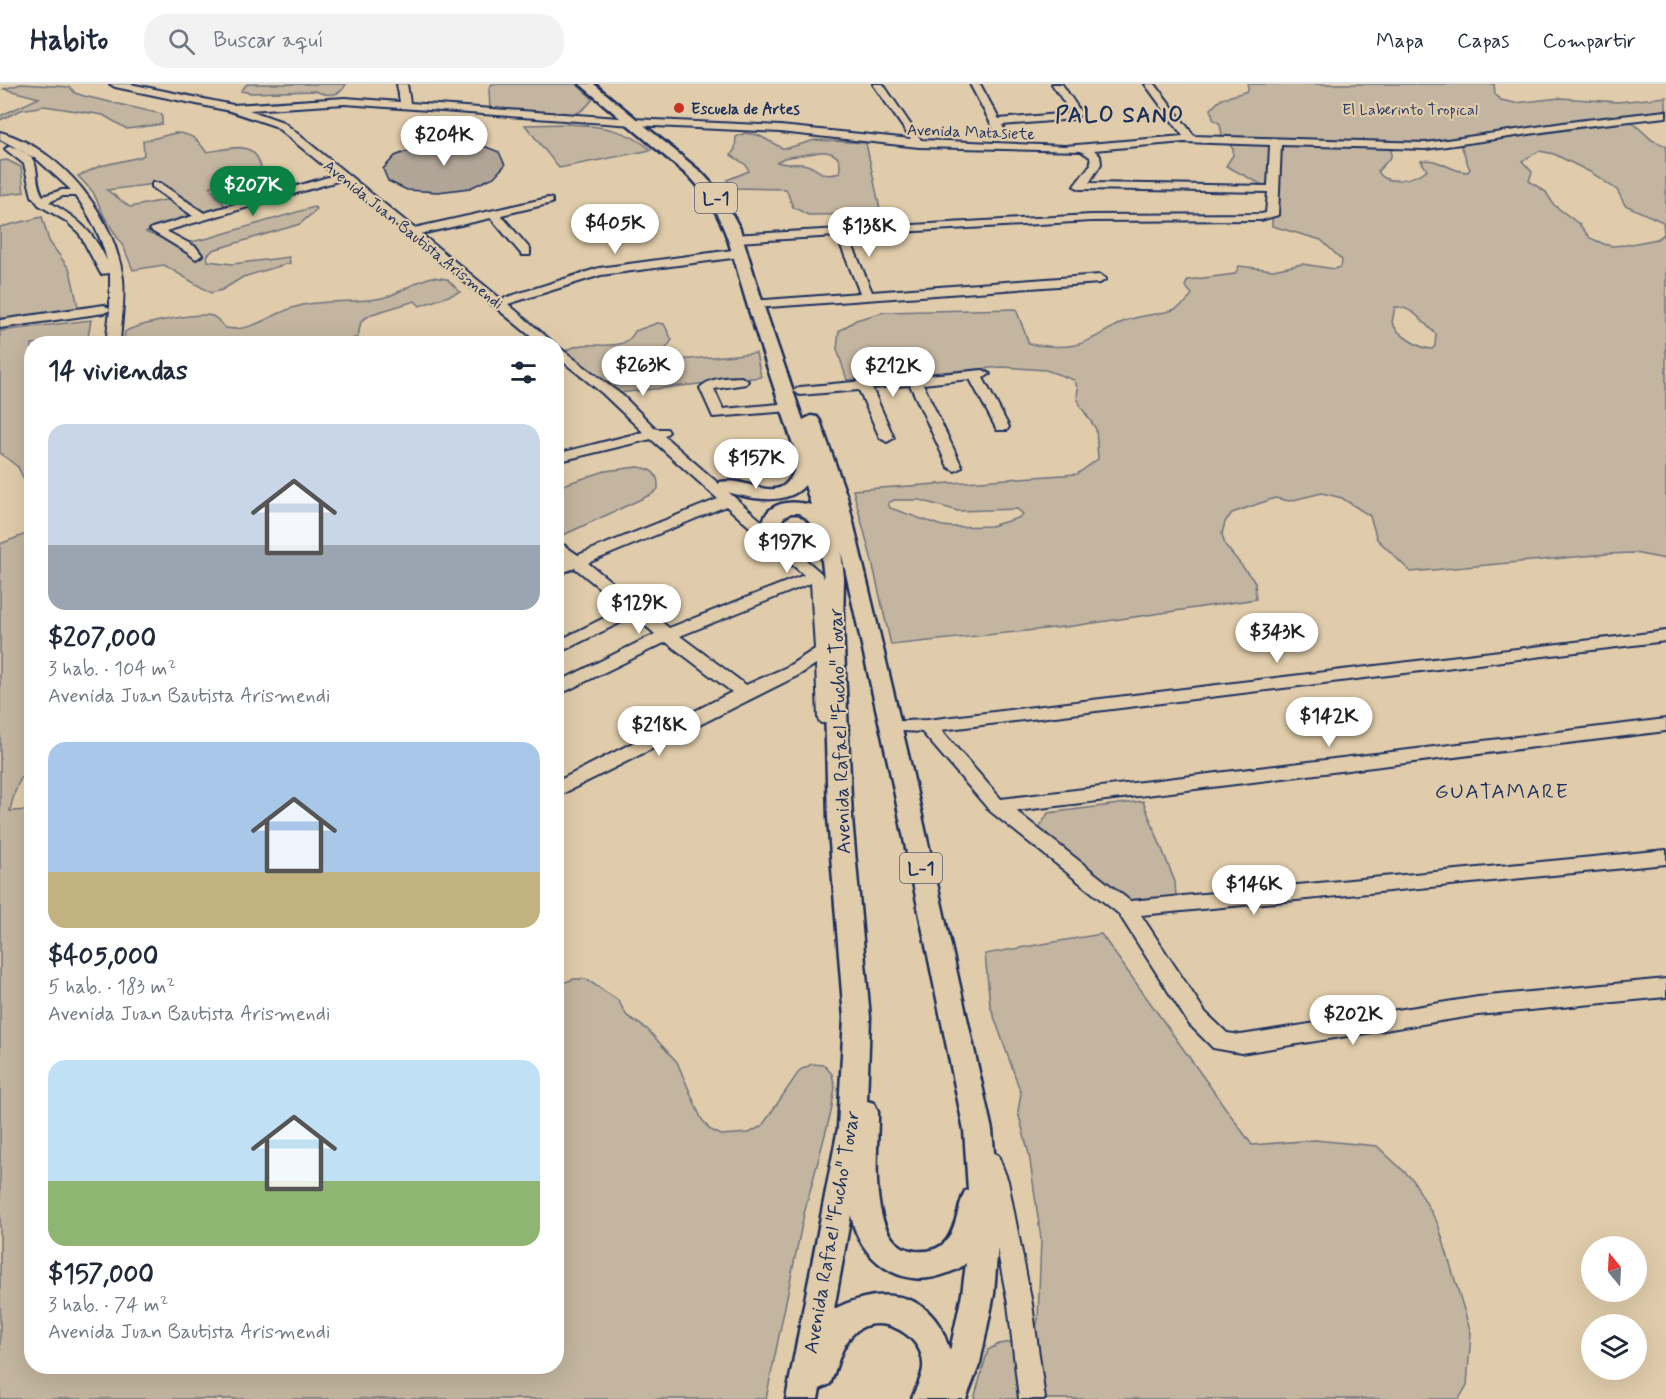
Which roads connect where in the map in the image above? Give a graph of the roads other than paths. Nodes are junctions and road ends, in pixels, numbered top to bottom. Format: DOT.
graph roads {
  1 [pos="115,84"];
  2 [pos="402,84"];
  3 [pos="586,84"];
  4 [pos="878,84"];
  5 [pos="975,84"];
  6 [pos="1057,84"];
  7 [pos="1150,84"];
  8 [pos="139,86"];
  9 [pos="294,104"];
  10 [pos="405,105"];
  11 [pos="233,108"];
  12 [pos="1666,114"];
  13 [pos="996,122"];
  14 [pos="633,123"];
  15 [pos="279,124"];
  16 [pos="0,135"];
  17 [pos="1191,139"];
  18 [pos="1276,141"];
  19 [pos="919,144"];
  20 [pos="0,145"];
  21 [pos="1009,147"];
  22 [pos="1083,147"];
  23 [pos="343,176"];
  24 [pos="68,180"];
  25 [pos="156,185"];
  26 [pos="34,188"];
  27 [pos="1273,189"];
  28 [pos="82,193"];
  29 [pos="41,201"];
  30 [pos="548,201"];
  31 [pos="494,214"];
  32 [pos="203,216"];
  33 [pos="412,232"];
  34 [pos="841,232"];
  35 [pos="736,238"];
  36 [pos="526,252"];
  37 [pos="740,253"];
  38 [pos="196,255"];
  39 [pos="1100,279"];
  40 [pos="868,296"];
  41 [pos="500,303"];
  42 [pos="754,304"];
  43 [pos="104,309"];
  44 [pos="0,324"];
  45 [pos="102,336"];
  46 [pos="113,336"];
  47 [pos="539,336"];
  48 [pos="564,356"];
  49 [pos="915,380"];
  50 [pos="741,381"];
  51 [pos="864,385"];
  52 [pos="609,393"];
  53 [pos="795,399"];
  54 [pos="633,416"];
  55 [pos="1002,427"];
  56 [pos="655,431"];
  57 [pos="626,436"];
  58 [pos="886,438"];
  59 [pos="613,444"];
  60 [pos="564,450"];
  61 [pos="675,454"];
  62 [pos="564,456"];
  63 [pos="807,459"];
  64 [pos="955,467"];
  65 [pos="727,493"];
  66 [pos="772,526"];
  67 [pos="829,535"];
  68 [pos="564,551"];
  69 [pos="578,561"];
  70 [pos="564,567"];
  71 [pos="824,577"];
  72 [pos="863,607"];
  73 [pos="635,609"];
  74 [pos="667,635"];
  75 [pos="1666,636"];
  76 [pos="564,645"];
  77 [pos="823,651"];
  78 [pos="793,671"];
  79 [pos="824,681"];
  80 [pos="564,686"];
  81 [pos="745,693"];
  82 [pos="1666,725"];
  83 [pos="890,726"];
  84 [pos="927,726"];
  85 [pos="837,762"];
  86 [pos="564,786"];
  87 [pos="997,806"];
  88 [pos="1666,857"];
  89 [pos="1126,909"];
  90 [pos="1666,988"];
  91 [pos="857,1018"];
  92 [pos="978,1130"];
  93 [pos="802,1399"];
  94 [pos="811,1399"];
  95 [pos="928,1399"];
  96 [pos="950,1399"];
  97 [pos="1032,1399"];
  1 -- 8 [label="street"];
  2 -- 10 [label="street"];
  3 -- 14 [label="main road, L-1"];
  4 -- 19 [label="street"];
  5 -- 13 [label="street"];
  6 -- 13 [label="street"];
  7 -- 17 [label="street"];
  8 -- 11 [label="street"];
  9 -- 10 [label="street, Avenida Matasiete"];
  9 -- 11 [label="street, Avenida Matasiete"];
  9 -- 15 [label="street"];
  10 -- 14 [label="street, Avenida Matasiete"];
  11 -- 15 [label="street, Avenida Juan Bautista Arismendi"];
  12 -- 18 [label="street, Avenida Matasiete"];
  13 -- 21 [label="street"];
  14 -- 19 [label="street, Avenida Matasiete"];
  14 -- 35 [label="main road, L-1"];
  15 -- 23 [label="street, Avenida Juan Bautista Arismendi"];
  16 -- 24 [label="street"];
  17 -- 18 [label="street, Avenida Matasiete"];
  17 -- 22 [label="street, Avenida Matasiete"];
  18 -- 27 [label="street"];
  19 -- 21 [label="street, Avenida Matasiete"];
  20 -- 26 [label="street"];
  21 -- 22 [label="street, Avenida Matasiete"];
  22 -- 27 [label="street"];
  23 -- 32 [label="street"];
  23 -- 33 [label="street, Avenida Juan Bautista Arismendi"];
  24 -- 26 [label="street"];
  24 -- 28 [label="street"];
  25 -- 32 [label="street"];
  26 -- 29 [label="street"];
  27 -- 34 [label="street"];
  28 -- 29 [label="street"];
  28 -- 46 [label="street"];
  29 -- 43 [label="street"];
  30 -- 31 [label="street"];
  31 -- 33 [label="street"];
  31 -- 36 [label="street"];
  32 -- 38 [label="street"];
  33 -- 41 [label="street, Avenida Juan Bautista Arismendi"];
  34 -- 35 [label="street"];
  34 -- 40 [label="street"];
  35 -- 37 [label="main road, L-1"];
  37 -- 41 [label="street"];
  37 -- 42 [label="main road, L-1"];
  39 -- 40 [label="street"];
  40 -- 42 [label="street"];
  41 -- 47 [label="street, Avenida Juan Bautista Arismendi"];
  42 -- 53 [label="main road, Avenida Rafael \"Fucho\" Tovar / L-1"];
  43 -- 44 [label="street"];
  43 -- 45 [label="street"];
  48 -- 52 [label="street"];
  49 -- 51 [label="street"];
  49 -- 55 [label="street"];
  49 -- 64 [label="street"];
  50 -- 53 [label="street"];
  51 -- 53 [label="street"];
  51 -- 58 [label="street"];
  52 -- 54 [label="street"];
  52 -- 56 [label="street"];
  53 -- 63 [label="main road, Avenida Rafael \"Fucho\" Tovar / L-1"];
  53 -- 72 [label="main road, Avenida Rafael \"Fucho\" Tovar / L-1"];
  54 -- 56 [label="street"];
  54 -- 57 [label="street"];
  56 -- 57 [label="street"];
  56 -- 59 [label="street"];
  56 -- 61 [label="street"];
  56 -- 65 [label="street"];
  57 -- 60 [label="street"];
  59 -- 61 [label="street"];
  59 -- 62 [label="street"];
  61 -- 65 [label="street"];
  63 -- 65 [label="main road"];
  63 -- 67 [label="main road, Avenida Rafael \"Fucho\" Tovar / L-1"];
  65 -- 66 [label="street"];
  65 -- 69 [label="street"];
  65 -- 71 [label="street"];
  66 -- 67 [label="main road"];
  66 -- 71 [label="street"];
  67 -- 71 [label="main road, Avenida Rafael \"Fucho\" Tovar / L-1"];
  68 -- 69 [label="street"];
  69 -- 70 [label="street"];
  69 -- 73 [label="street"];
  71 -- 72 [label="main road"];
  71 -- 74 [label="street"];
  71 -- 77 [label="street, L-1"];
  71 -- 85 [label="main road, Avenida Rafael \"Fucho\" Tovar / L-1"];
  72 -- 83 [label="main road, Avenida Rafael \"Fucho\" Tovar / L-1"];
  73 -- 74 [label="street"];
  73 -- 76 [label="street"];
  74 -- 80 [label="street"];
  74 -- 81 [label="street"];
  75 -- 84 [label="street"];
  77 -- 78 [label="street"];
  77 -- 79 [label="street, L-1"];
  78 -- 79 [label="street"];
  78 -- 81 [label="street"];
  79 -- 85 [label="street, L-1"];
  81 -- 86 [label="street"];
  82 -- 87 [label="street"];
  83 -- 84 [label="street"];
  83 -- 92 [label="main road, Avenida Rafael \"Fucho\" Tovar / L-1"];
  84 -- 87 [label="street"];
  85 -- 91 [label="main road, Avenida Rafael \"Fucho\" Tovar / L-1"];
  87 -- 89 [label="street"];
  88 -- 89 [label="street"];
  89 -- 90 [label="street"];
  91 -- 92 [label="main road, L-1"];
  91 -- 93 [label="main road, Avenida Rafael \"Fucho\" Tovar / L-1"];
  92 -- 96 [label="main road, Avenida Rafael \"Fucho\" Tovar / L-1"];
  92 -- 97 [label="street, L-1"];
  94 -- 95 [label="main road"];
}
